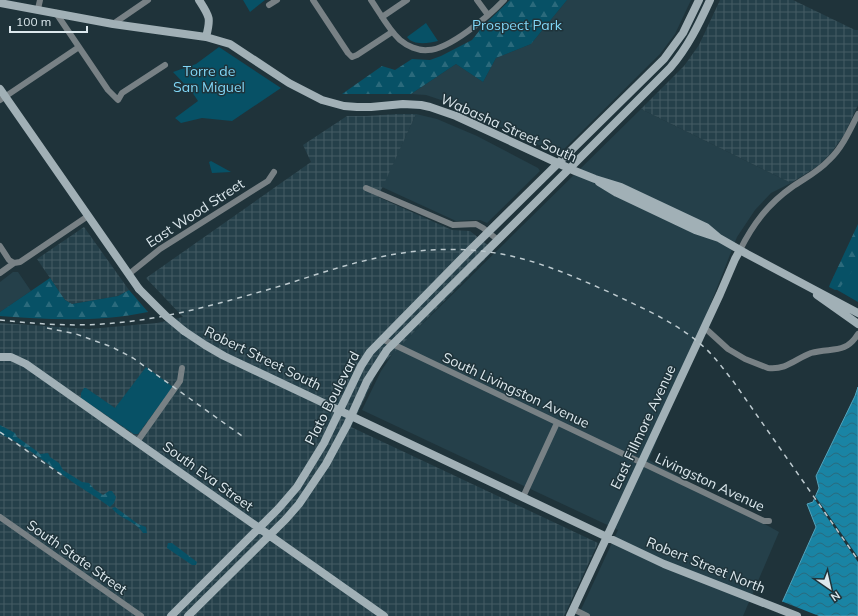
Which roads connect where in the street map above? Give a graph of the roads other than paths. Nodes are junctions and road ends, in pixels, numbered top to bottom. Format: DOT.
graph roads {
  1 [pos="40,0"];
  2 [pos="148,0"];
  3 [pos="199,0"];
  4 [pos="277,0"];
  5 [pos="313,0"];
  6 [pos="371,0"];
  7 [pos="407,0"];
  8 [pos="478,0"];
  9 [pos="504,0"];
  10 [pos="699,0"];
  11 [pos="710,0"];
  12 [pos="0,2"];
  13 [pos="269,5"];
  14 [pos="38,9"];
  15 [pos="56,13"];
  16 [pos="488,15"];
  17 [pos="382,17"];
  18 [pos="113,24"];
  19 [pos="392,32"];
  20 [pos="206,37"];
  21 [pos="79,47"];
  22 [pos="165,65"];
  23 [pos="0,89"];
  24 [pos="3,98"];
  25 [pos="858,114"];
  26 [pos="558,163"];
  27 [pos="570,169"];
  28 [pos="274,172"];
  29 [pos="366,188"];
  30 [pos="88,216"];
  31 [pos="488,232"];
  32 [pos="498,240"];
  33 [pos="0,246"];
  34 [pos="740,250"];
  35 [pos="14,264"];
  36 [pos="0,273"];
  37 [pos="129,274"];
  38 [pos="804,285"];
  39 [pos="856,312"];
  40 [pos="858,324"];
  41 [pos="705,328"];
  42 [pos="858,334"];
  43 [pos="382,339"];
  44 [pos="392,344"];
  45 [pos="0,357"];
  46 [pos="182,368"];
  47 [pos="340,410"];
  48 [pos="351,415"];
  49 [pos="558,423"];
  50 [pos="138,442"];
  51 [pos="641,462"];
  52 [pos="523,497"];
  53 [pos="0,517"];
  54 [pos="769,521"];
  55 [pos="258,528"];
  56 [pos="269,535"];
  57 [pos="606,537"];
  58 [pos="571,613"];
  59 [pos="141,616"];
  60 [pos="171,616"];
  61 [pos="188,616"];
  62 [pos="384,616"];
  63 [pos="587,616"];
  64 [pos="797,616"];
  1 -- 14 [label="street"];
  2 -- 18 [label="street"];
  3 -- 20 [label="main road"];
  4 -- 13 [label="street"];
  5 -- 19 [label="street"];
  6 -- 17 [label="street"];
  7 -- 17 [label="street"];
  8 -- 16 [label="street"];
  9 -- 16 [label="street"];
  10 -- 26 [label="main road, Plato Boulevard"];
  11 -- 27 [label="main road, Plato Boulevard"];
  12 -- 14 [label="main road, Wabasha Street South"];
  14 -- 15 [label="main road, Wabasha Street South"];
  15 -- 18 [label="main road, Wabasha Street South"];
  15 -- 21 [label="street"];
  16 -- 19 [label="street"];
  17 -- 19 [label="street"];
  18 -- 20 [label="main road, Wabasha Street South"];
  20 -- 26 [label="main road, Wabasha Street South"];
  21 -- 22 [label="street"];
  21 -- 24 [label="street"];
  23 -- 24 [label="main road, Robert Street South"];
  24 -- 30 [label="main road, Robert Street South"];
  25 -- 34 [label="street"];
  26 -- 27 [label="main road, Wabasha Street South"];
  26 -- 31 [label="main road, Plato Boulevard"];
  27 -- 32 [label="main road, Plato Boulevard"];
  27 -- 34 [label="main road, Wabasha Street South"];
  28 -- 37 [label="street, East Wood Street"];
  29 -- 31 [label="street"];
  30 -- 35 [label="street"];
  30 -- 37 [label="main road, Robert Street South"];
  31 -- 32 [label="street"];
  31 -- 43 [label="main road, Plato Boulevard"];
  32 -- 44 [label="main road, Plato Boulevard"];
  33 -- 35 [label="street"];
  34 -- 38 [label="main road, Wabasha Street South"];
  34 -- 41 [label="main road, East Fillmore Avenue"];
  35 -- 36 [label="street"];
  37 -- 47 [label="main road, Robert Street South, bridge"];
  38 -- 39 [label="main road, Wabasha Street South"];
  38 -- 40 [label="main road, Wabasha Street South"];
  41 -- 42 [label="street"];
  41 -- 51 [label="main road, East Fillmore Avenue"];
  43 -- 44 [label="street, South Livingston Avenue"];
  43 -- 47 [label="main road, Plato Boulevard"];
  44 -- 48 [label="main road, Plato Boulevard"];
  44 -- 49 [label="street, South Livingston Avenue"];
  45 -- 50 [label="main road, South Eva Street"];
  46 -- 50 [label="street"];
  47 -- 48 [label="main road, Robert Street South"];
  47 -- 55 [label="main road, Plato Boulevard"];
  48 -- 52 [label="main road, Robert Street South"];
  48 -- 56 [label="main road, Plato Boulevard"];
  49 -- 51 [label="street, South Livingston Avenue"];
  49 -- 52 [label="street"];
  50 -- 55 [label="main road, South Eva Street"];
  51 -- 54 [label="street, Livingston Avenue"];
  51 -- 57 [label="main road, East Fillmore Avenue"];
  52 -- 57 [label="main road, Robert Street South"];
  53 -- 59 [label="street, South State Street"];
  55 -- 56 [label="main road, South Eva Street"];
  55 -- 60 [label="main road, Plato Boulevard"];
  56 -- 61 [label="main road, Plato Boulevard"];
  56 -- 62 [label="main road, South Eva Street"];
  57 -- 58 [label="main road, East Fillmore Avenue"];
  57 -- 64 [label="main road, Robert Street North"];
  58 -- 63 [label="street"];
}
